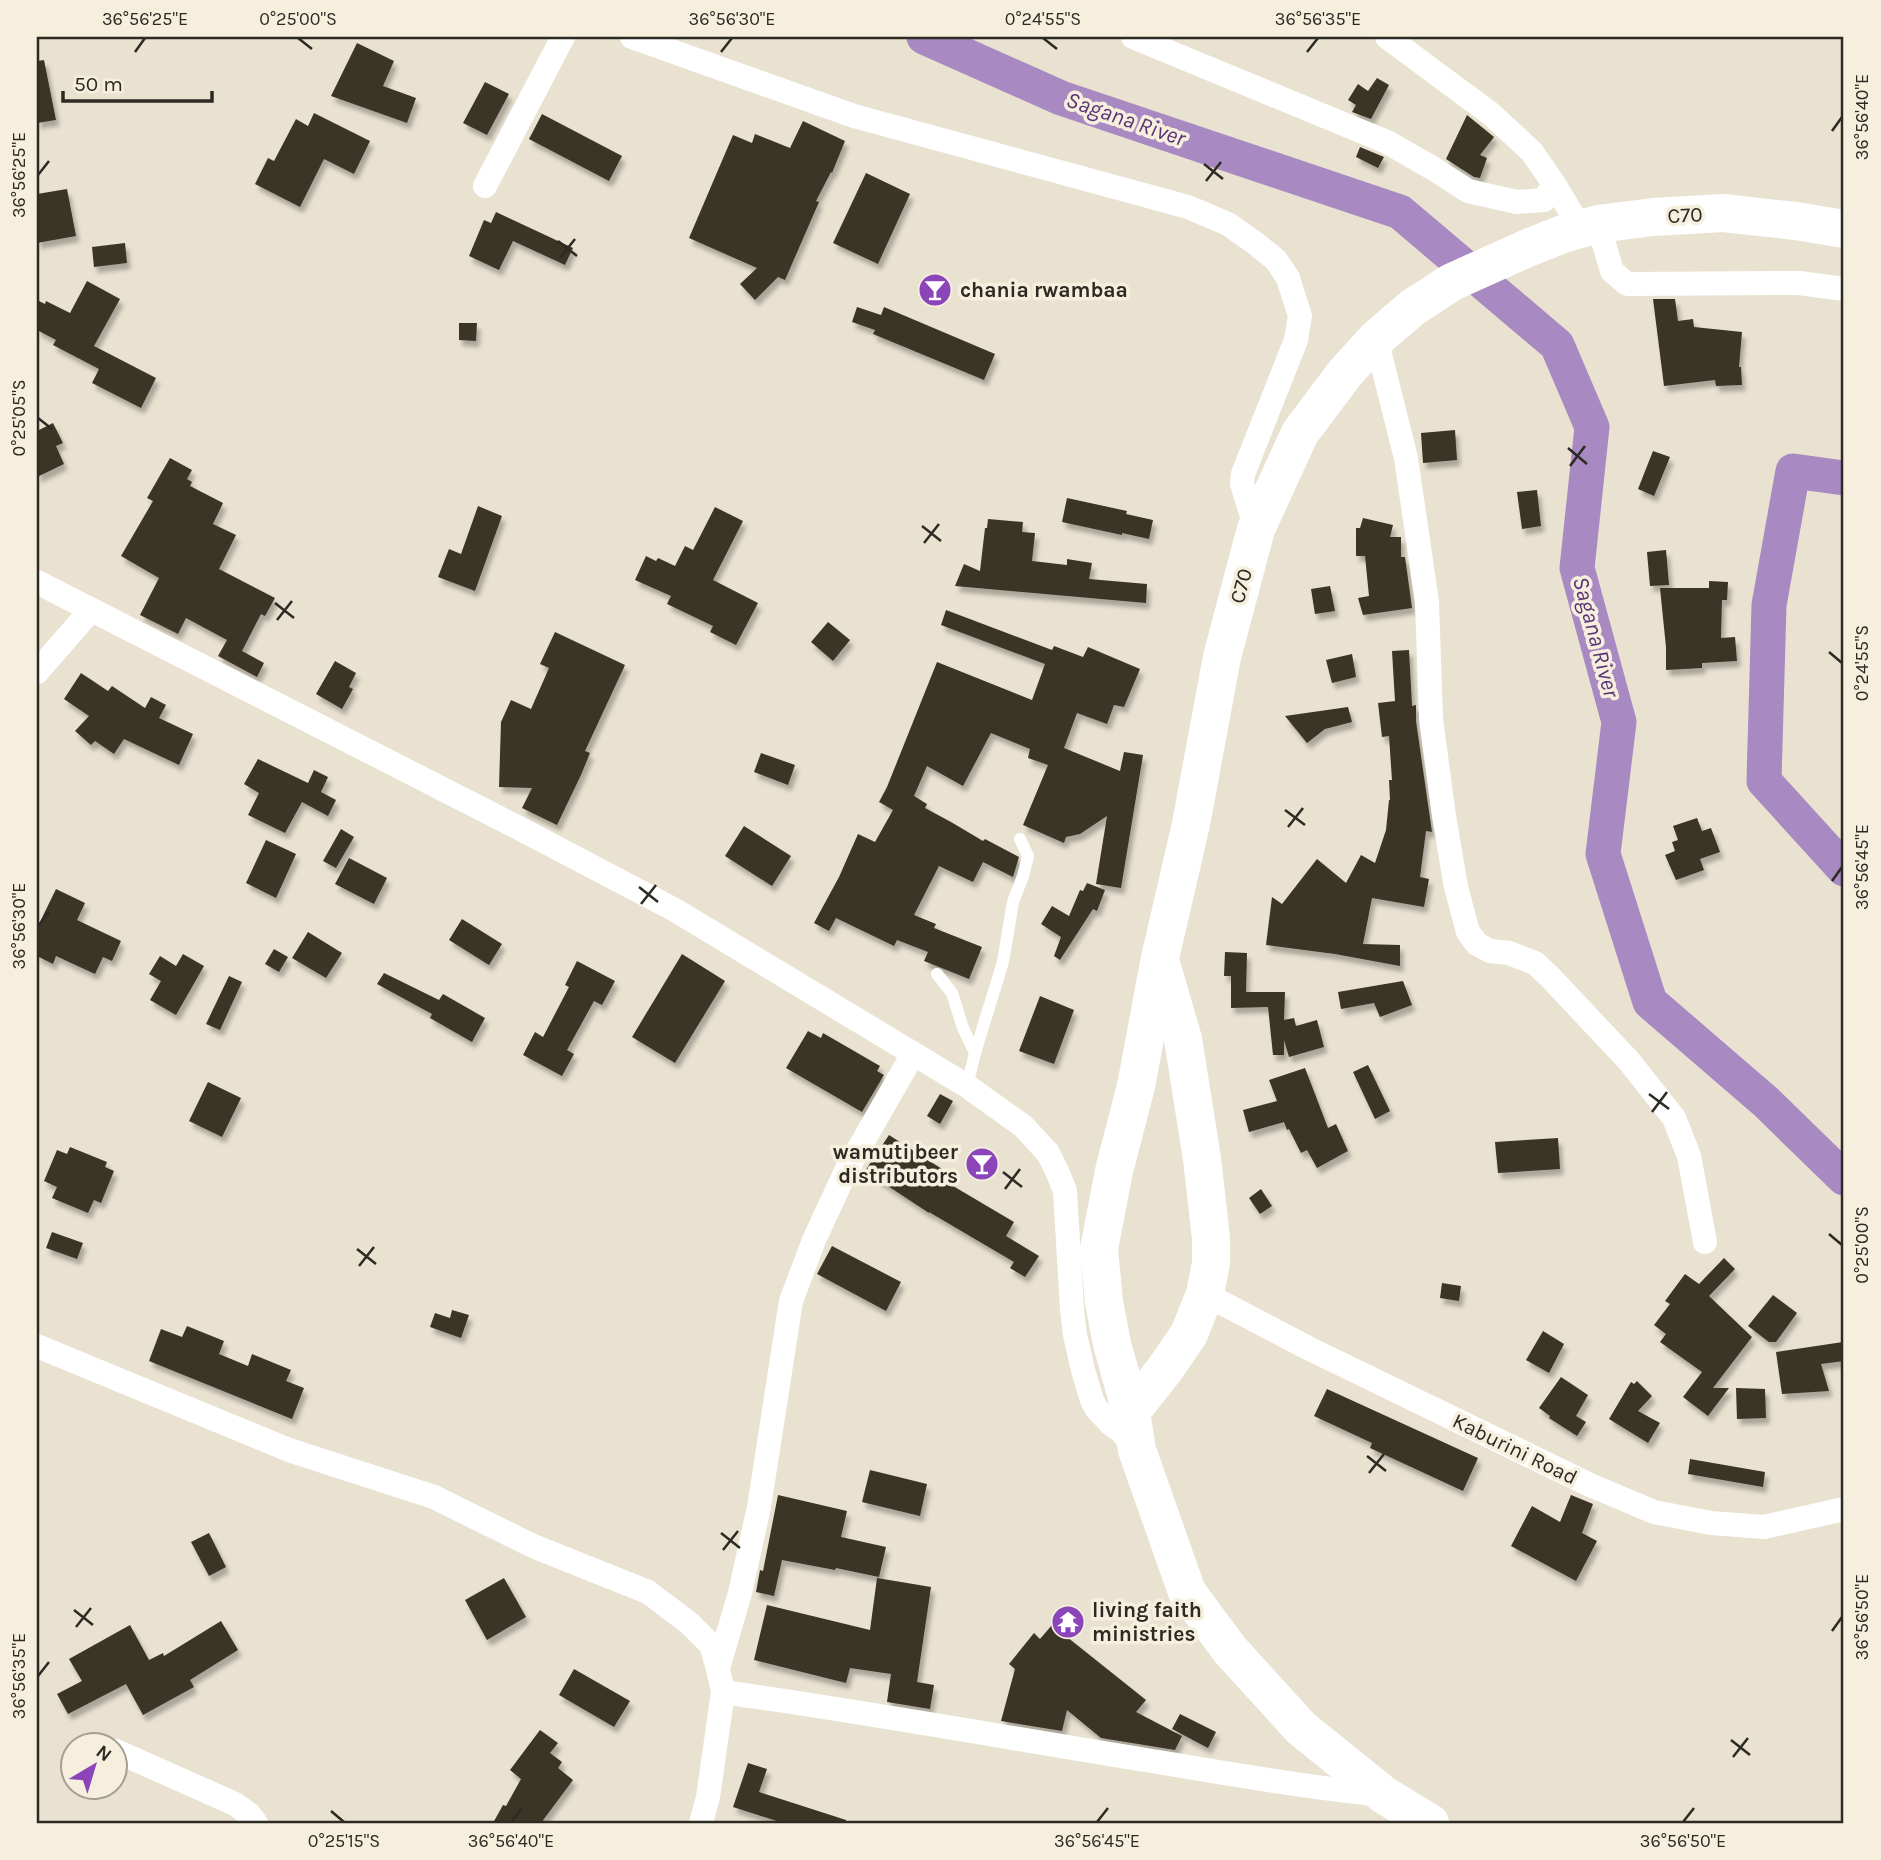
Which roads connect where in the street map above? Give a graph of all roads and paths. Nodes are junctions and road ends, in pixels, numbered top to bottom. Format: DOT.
graph roads {
  1 [pos="563,37"];
  2 [pos="632,37"];
  3 [pos="1133,37"];
  4 [pos="1387,37"];
  5 [pos="1554,184"];
  6 [pos="485,186"];
  7 [pos="1589,226"];
  8 [pos="1844,229"];
  9 [pos="1844,289"];
  10 [pos="1376,339"];
  11 [pos="1256,529"];
  12 [pos="37,582"];
  13 [pos="91,610"];
  14 [pos="37,672"];
  15 [pos="1020,839"];
  16 [pos="1160,958"];
  17 [pos="937,974"];
  18 [pos="975,1052"];
  19 [pos="912,1054"];
  20 [pos="967,1086"];
  21 [pos="1705,1242"];
  22 [pos="1205,1294"];
  23 [pos="37,1346"];
  24 [pos="1131,1412"];
  25 [pos="1137,1450"];
  26 [pos="1844,1509"];
  27 [pos="720,1681"];
  28 [pos="130,1757"];
  29 [pos="1384,1795"];
  30 [pos="257,1823"];
  31 [pos="701,1823"];
  32 [pos="1430,1823"];
  1 -- 6 [label="street"];
  2 -- 11 [label="street"];
  3 -- 5 [label="street"];
  4 -- 5 [label="street"];
  5 -- 7 [label="street"];
  7 -- 8 [label="highway, C70"];
  7 -- 9 [label="street"];
  7 -- 10 [label="highway, C70"];
  10 -- 11 [label="highway, C70"];
  10 -- 21 [label="street"];
  11 -- 16 [label="highway, C70"];
  12 -- 13 [label="street"];
  13 -- 14 [label="street"];
  13 -- 19 [label="street"];
  15 -- 18 [label="lane"];
  16 -- 22 [label="highway"];
  16 -- 24 [label="highway, C70"];
  17 -- 18 [label="lane"];
  18 -- 20 [label="lane"];
  19 -- 20 [label="street"];
  19 -- 27 [label="street"];
  20 -- 25 [label="street"];
  22 -- 24 [label="highway"];
  22 -- 26 [label="street, Kaburini Road"];
  23 -- 27 [label="street"];
  24 -- 25 [label="highway, C70"];
  25 -- 29 [label="highway, C70"];
  27 -- 29 [label="street"];
  27 -- 31 [label="street"];
  28 -- 30 [label="street"];
  29 -- 32 [label="highway, C70"];
}
